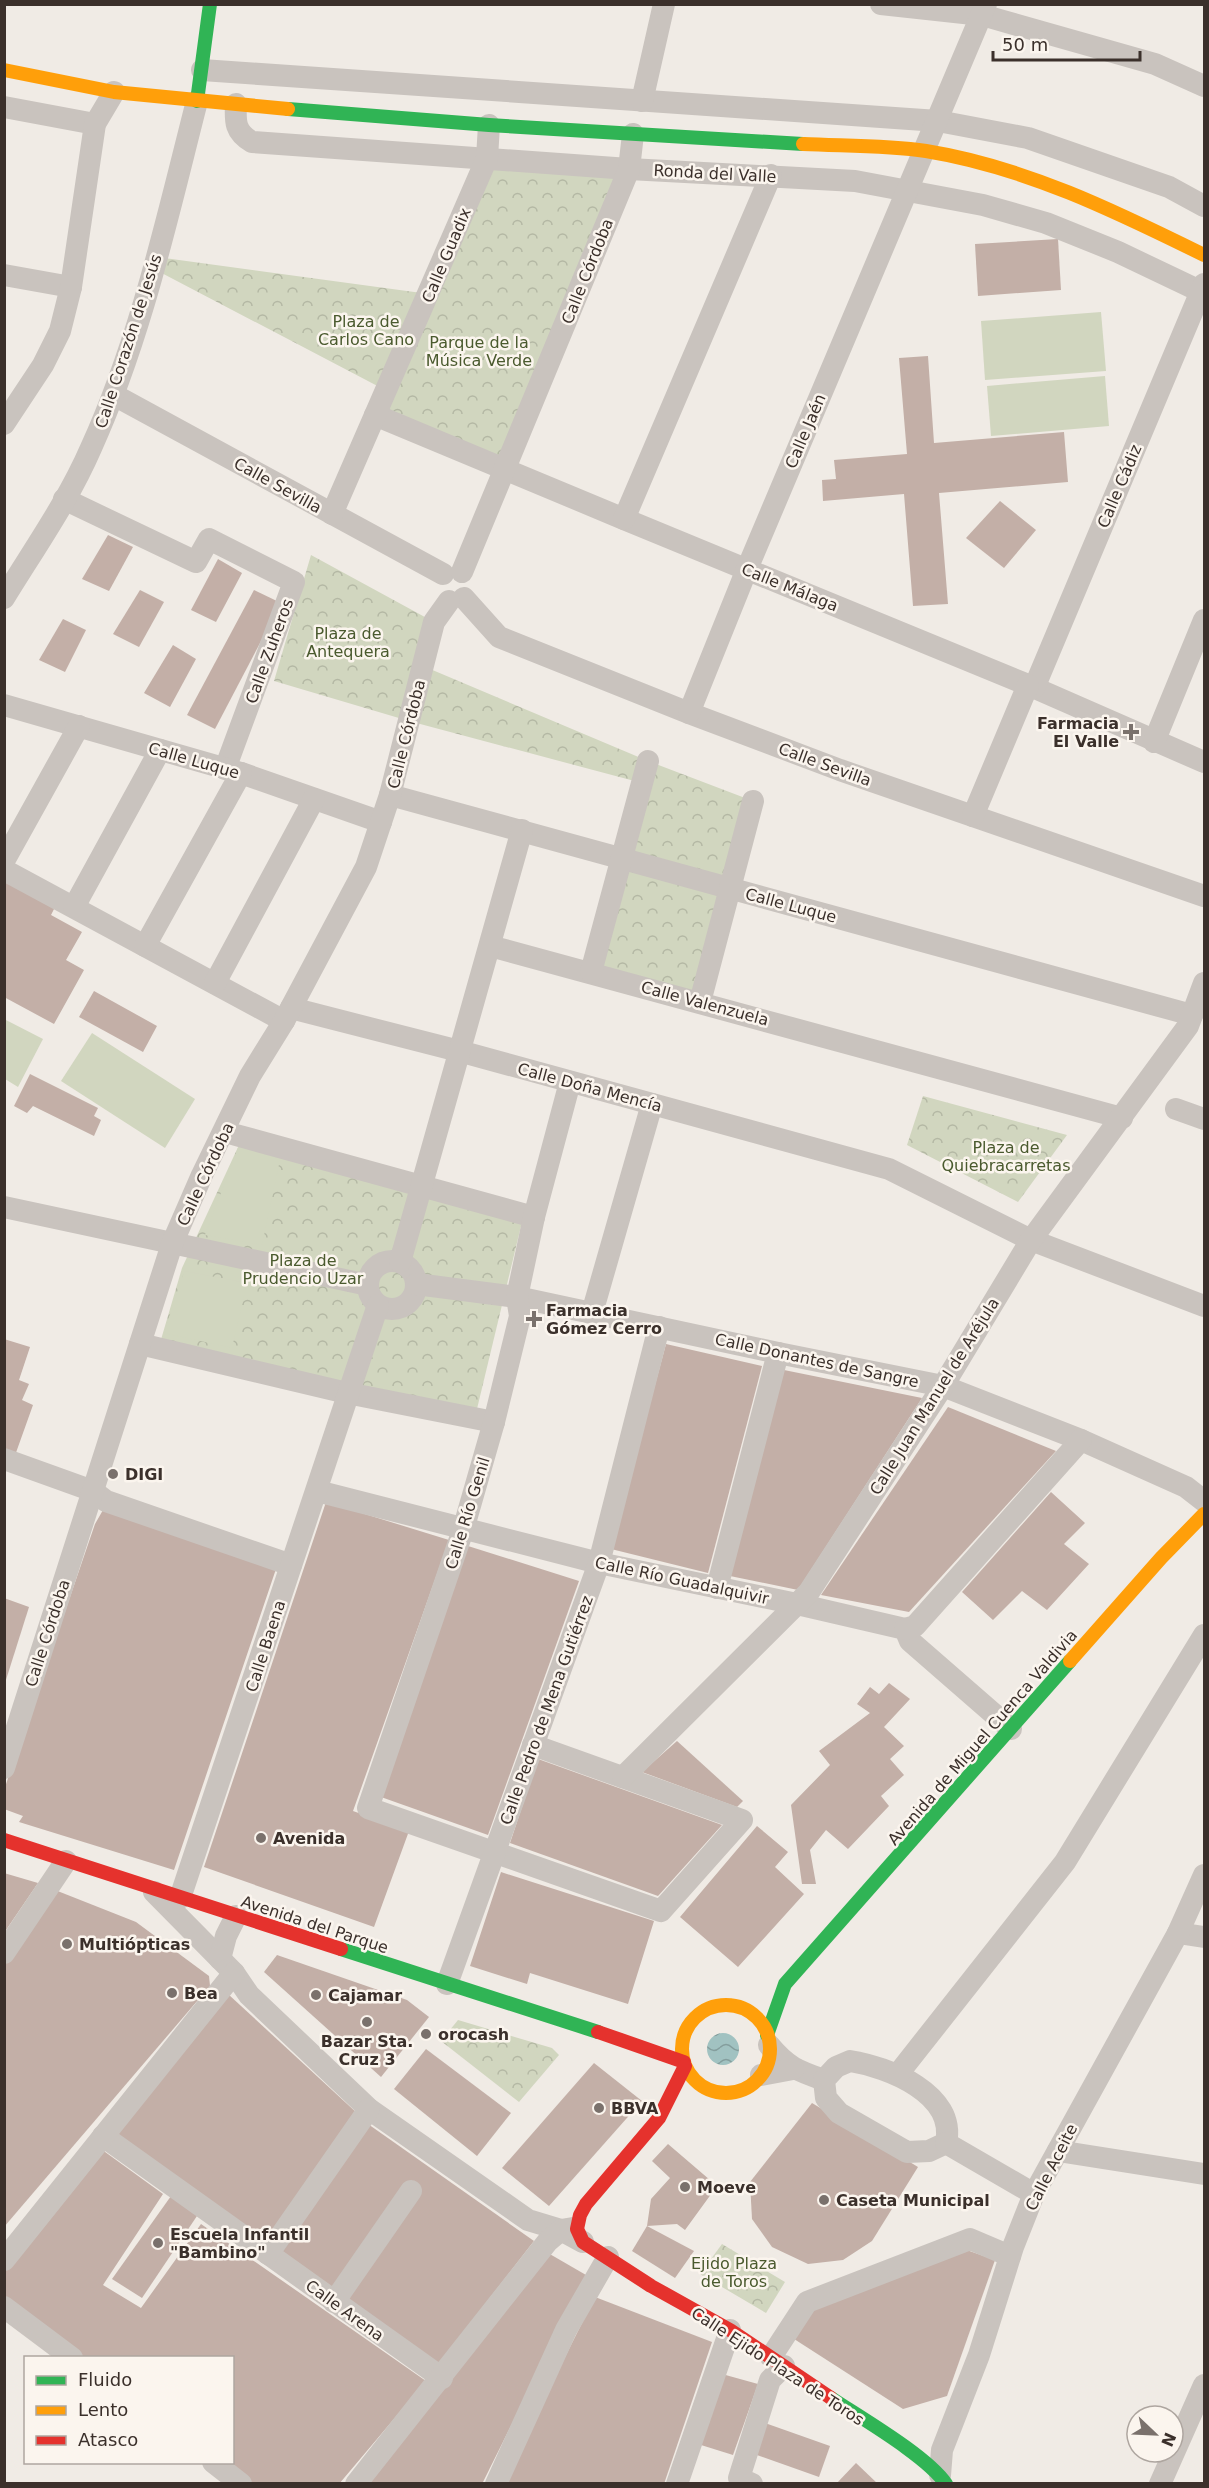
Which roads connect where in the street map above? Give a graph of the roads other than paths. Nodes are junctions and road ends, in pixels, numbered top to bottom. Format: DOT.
graph roads {
  1 [pos="210,4"];
  2 [pos="664,4"];
  3 [pos="881,4"];
  4 [pos="984,10"];
  5 [pos="202,69"];
  6 [pos="4,70"];
  7 [pos="1204,86"];
  8 [pos="114,92"];
  9 [pos="197,100"];
  10 [pos="642,101"];
  11 [pos="236,104"];
  12 [pos="4,107"];
  13 [pos="938,121"];
  14 [pos="96,124"];
  15 [pos="489,125"];
  16 [pos="633,134"];
  17 [pos="925,151"];
  18 [pos="487,158"];
  19 [pos="629,169"];
  20 [pos="771,175"];
  21 [pos="906,190"];
  22 [pos="1204,206"];
  23 [pos="1204,255"];
  24 [pos="4,275"];
  25 [pos="71,287"];
  26 [pos="1203,289"];
  27 [pos="114,395"];
  28 [pos="375,415"];
  29 [pos="6,421"];
  30 [pos="505,469"];
  31 [pos="64,499"];
  32 [pos="332,514"];
  33 [pos="624,519"];
  34 [pos="747,569"];
  35 [pos="452,573"];
  36 [pos="4,598"];
  37 [pos="456,599"];
  38 [pos="1204,620"];
  39 [pos="1031,687"];
  40 [pos="4,705"];
  41 [pos="689,713"];
  42 [pos="79,726"];
  43 [pos="1154,741"];
  44 [pos="160,750"];
  45 [pos="648,761"];
  46 [pos="1204,762"];
  47 [pos="233,771"];
  48 [pos="390,795"];
  49 [pos="314,800"];
  50 [pos="753,801"];
  51 [pos="973,816"];
  52 [pos="381,822"];
  53 [pos="522,830"];
  54 [pos="621,858"];
  55 [pos="4,861"];
  56 [pos="4,870"];
  57 [pos="730,888"];
  58 [pos="1204,896"];
  59 [pos="74,907"];
  60 [pos="145,946"];
  61 [pos="490,946"];
  62 [pos="591,972"];
  63 [pos="1204,983"];
  64 [pos="215,984"];
  65 [pos="700,1002"];
  66 [pos="287,1014"];
  67 [pos="1195,1024"];
  68 [pos="459,1051"];
  69 [pos="570,1083"];
  70 [pos="652,1104"];
  71 [pos="1176,1109"];
  72 [pos="1122,1118"];
  73 [pos="1204,1119"];
  74 [pos="225,1132"];
  75 [pos="421,1187"];
  76 [pos="4,1207"];
  77 [pos="534,1217"];
  78 [pos="1031,1240"];
  79 [pos="172,1244"];
  80 [pos="400,1262"];
  81 [pos="416,1284"];
  82 [pos="373,1295"];
  83 [pos="517,1297"];
  84 [pos="1204,1306"];
  85 [pos="592,1313"];
  86 [pos="659,1327"];
  87 [pos="140,1344"];
  88 [pos="778,1353"];
  89 [pos="943,1386"];
  90 [pos="347,1393"];
  91 [pos="494,1422"];
  92 [pos="1081,1440"];
  93 [pos="4,1459"];
  94 [pos="93,1491"];
  95 [pos="317,1491"];
  96 [pos="1204,1501"];
  97 [pos="1204,1514"];
  98 [pos="463,1530"];
  99 [pos="599,1563"];
  100 [pos="291,1565"];
  101 [pos="717,1588"];
  102 [pos="797,1604"];
  103 [pos="905,1629"];
  104 [pos="1204,1635"];
  105 [pos="1011,1729"];
  106 [pos="533,1745"];
  107 [pos="4,1767"];
  108 [pos="623,1778"];
  109 [pos="4,1840"];
  110 [pos="494,1853"];
  111 [pos="66,1861"];
  112 [pos="1204,1875"];
  113 [pos="151,1888"];
  114 [pos="180,1898"];
  115 [pos="236,1916"];
  116 [pos="1178,1933"];
  117 [pos="1204,1936"];
  118 [pos="4,1953"];
  119 [pos="227,1966"];
  120 [pos="447,1984"];
  121 [pos="786,1984"];
  122 [pos="770,1992"];
  123 [pos="755,1998"];
  124 [pos="736,2006"];
  125 [pos="691,2023"];
  126 [pos="668,2030"];
  127 [pos="649,2033"];
  128 [pos="616,2038"];
  129 [pos="768,2040"];
  130 [pos="685,2064"];
  131 [pos="793,2069"];
  132 [pos="898,2074"];
  133 [pos="761,2075"];
  134 [pos="824,2080"];
  135 [pos="715,2092"];
  136 [pos="695,2101"];
  137 [pos="369,2109"];
  138 [pos="676,2110"];
  139 [pos="659,2118"];
  140 [pos="103,2136"];
  141 [pos="946,2143"];
  142 [pos="1058,2151"];
  143 [pos="1204,2175"];
  144 [pos="411,2192"];
  145 [pos="1034,2194"];
  146 [pos="574,2234"];
  147 [pos="268,2254"];
  148 [pos="1010,2256"];
  149 [pos="608,2258"];
  150 [pos="4,2260"];
  151 [pos="334,2302"];
  152 [pos="4,2307"];
  153 [pos="729,2330"];
  154 [pos="69,2356"];
  155 [pos="777,2362"];
  156 [pos="442,2378"];
  157 [pos="1204,2385"];
  158 [pos="214,2464"];
  159 [pos="943,2479"];
  160 [pos="241,2484"];
  161 [pos="356,2484"];
  162 [pos="496,2484"];
  163 [pos="677,2484"];
  164 [pos="752,2484"];
  165 [pos="1160,2484"];
  1 -- 5 [label="street"];
  2 -- 10 [label="street"];
  3 -- 4 [label="street"];
  4 -- 7 [label="street"];
  4 -- 13 [label="street, Calle Jaén"];
  5 -- 9 [label="street"];
  5 -- 10 [label="street"];
  6 -- 8 [label="street"];
  8 -- 9 [label="street"];
  8 -- 14 [label="street"];
  9 -- 11 [label="street"];
  9 -- 27 [label="street, Calle Corazón de Jesús"];
  10 -- 13 [label="street"];
  11 -- 15 [label="street"];
  11 -- 18 [label="street, Ronda del Valle"];
  12 -- 14 [label="street"];
  13 -- 17 [label="street, Calle Jaén"];
  13 -- 22 [label="street"];
  14 -- 25 [label="street"];
  15 -- 16 [label="street"];
  15 -- 18 [label="street, Calle Guadix"];
  16 -- 17 [label="street"];
  16 -- 19 [label="street, Calle Córdoba"];
  17 -- 21 [label="street, Calle Jaén"];
  17 -- 23 [label="street"];
  18 -- 19 [label="street, Ronda del Valle"];
  18 -- 28 [label="street, Calle Guadix"];
  19 -- 20 [label="street, Ronda del Valle"];
  19 -- 30 [label="street, Calle Córdoba"];
  20 -- 21 [label="street, Ronda del Valle"];
  20 -- 33 [label="street"];
  21 -- 26 [label="street, Ronda del Valle"];
  21 -- 34 [label="street, Calle Jaén"];
  24 -- 25 [label="street"];
  25 -- 29 [label="street"];
  26 -- 39 [label="street, Calle Cádiz"];
  27 -- 31 [label="street, Calle Corazón de Jesús"];
  27 -- 32 [label="street, Calle Sevilla"];
  28 -- 30 [label="street, Calle Málaga"];
  28 -- 32 [label="street, Calle Guadix"];
  30 -- 33 [label="street, Calle Málaga"];
  30 -- 35 [label="street, Calle Córdoba"];
  31 -- 36 [label="street, Calle Corazón de Jesús"];
  31 -- 47 [label="street, Calle Zuheros"];
  32 -- 35 [label="street, Calle Sevilla"];
  33 -- 34 [label="street, Calle Málaga"];
  34 -- 39 [label="street, Calle Málaga"];
  34 -- 41 [label="street, Calle Jaén"];
  35 -- 37 [label="street"];
  37 -- 41 [label="street, Calle Sevilla"];
  37 -- 48 [label="street, Calle Córdoba"];
  38 -- 43 [label="street"];
  39 -- 43 [label="street, Calle Málaga"];
  39 -- 51 [label="street, Calle Cádiz"];
  40 -- 42 [label="street, Calle Luque"];
  41 -- 51 [label="street, Calle Sevilla"];
  42 -- 44 [label="street, Calle Luque"];
  42 -- 55 [label="street"];
  43 -- 46 [label="street, Calle Málaga"];
  44 -- 47 [label="street, Calle Luque"];
  44 -- 59 [label="street"];
  45 -- 54 [label="street"];
  47 -- 49 [label="street, Calle Luque"];
  47 -- 60 [label="street"];
  48 -- 52 [label="street, Calle Córdoba"];
  48 -- 53 [label="street, Calle Luque"];
  49 -- 52 [label="street, Calle Luque"];
  49 -- 64 [label="street"];
  50 -- 57 [label="street"];
  51 -- 58 [label="street, Calle Sevilla"];
  52 -- 66 [label="street, Calle Córdoba"];
  53 -- 54 [label="street, Calle Luque"];
  53 -- 61 [label="street"];
  54 -- 57 [label="street, Calle Luque"];
  54 -- 62 [label="street"];
  56 -- 59 [label="street, Calle Doña Mencía"];
  57 -- 65 [label="street"];
  57 -- 67 [label="street, Calle Luque"];
  59 -- 60 [label="street, Calle Doña Mencía"];
  60 -- 64 [label="street, Calle Doña Mencía"];
  61 -- 62 [label="street, Calle Valenzuela"];
  61 -- 68 [label="street"];
  62 -- 65 [label="street, Calle Valenzuela"];
  63 -- 67 [label="street, Calle Juan Manuel de Aréjula"];
  64 -- 66 [label="street, Calle Doña Mencía"];
  65 -- 72 [label="street, Calle Valenzuela"];
  66 -- 68 [label="street, Calle Doña Mencía"];
  66 -- 74 [label="street, Calle Córdoba"];
  67 -- 72 [label="street, Calle Juan Manuel de Aréjula"];
  68 -- 69 [label="street, Calle Doña Mencía"];
  68 -- 75 [label="street"];
  69 -- 70 [label="street, Calle Doña Mencía"];
  69 -- 77 [label="street, Calle Río Genil"];
  70 -- 78 [label="street, Calle Doña Mencía"];
  70 -- 85 [label="street"];
  71 -- 73 [label="street"];
  72 -- 78 [label="street, Calle Juan Manuel de Aréjula"];
  74 -- 75 [label="street"];
  74 -- 79 [label="street, Calle Córdoba"];
  75 -- 77 [label="street"];
  75 -- 80 [label="street"];
  76 -- 79 [label="street"];
  77 -- 83 [label="street, Calle Río Genil"];
  78 -- 84 [label="street"];
  78 -- 89 [label="street, Calle Juan Manuel de Aréjula"];
  79 -- 82 [label="street"];
  79 -- 87 [label="street, Calle Córdoba"];
  80 -- 81 [label="street"];
  80 -- 82 [label="street"];
  81 -- 82 [label="street"];
  81 -- 83 [label="street, Calle Donantes de Sangre"];
  82 -- 90 [label="street, Calle Baena"];
  83 -- 85 [label="street, Calle Donantes de Sangre"];
  83 -- 91 [label="street, Calle Río Genil"];
  85 -- 86 [label="street, Calle Donantes de Sangre"];
  86 -- 88 [label="street, Calle Donantes de Sangre"];
  86 -- 99 [label="street, Calle Pedro de Mena Gutiérrez"];
  87 -- 90 [label="street"];
  87 -- 94 [label="street, Calle Córdoba"];
  88 -- 89 [label="street, Calle Donantes de Sangre"];
  88 -- 101 [label="street"];
  89 -- 92 [label="street, Calle Donantes de Sangre"];
  89 -- 102 [label="street, Calle Juan Manuel de Aréjula"];
  90 -- 91 [label="street"];
  90 -- 95 [label="street, Calle Baena"];
  91 -- 98 [label="street, Calle Río Genil"];
  92 -- 96 [label="street, Calle Donantes de Sangre"];
  92 -- 103 [label="street"];
  93 -- 94 [label="street"];
  94 -- 100 [label="street"];
  94 -- 107 [label="street, Calle Córdoba"];
  95 -- 98 [label="street, Calle Río Guadalquivir"];
  95 -- 100 [label="street, Calle Baena"];
  97 -- 105 [label="street, Avenida de Miguel Cuenca Valdivia"];
  98 -- 99 [label="street, Calle Río Guadalquivir"];
  98 -- 110 [label="street, Calle Río Genil"];
  99 -- 101 [label="street, Calle Río Guadalquivir"];
  99 -- 106 [label="street, Calle Pedro de Mena Gutiérrez"];
  100 -- 114 [label="street, Calle Baena"];
  101 -- 102 [label="street, Calle Río Guadalquivir"];
  102 -- 103 [label="street, Calle Río Guadalquivir"];
  102 -- 108 [label="street, Calle Juan Manuel de Aréjula"];
  103 -- 105 [label="street"];
  104 -- 132 [label="street"];
  105 -- 121 [label="street, Avenida de Miguel Cuenca Valdivia"];
  106 -- 108 [label="street"];
  106 -- 110 [label="street, Calle Pedro de Mena Gutiérrez"];
  108 -- 110 [label="street"];
  109 -- 111 [label="street, Avenida del Parque"];
  110 -- 120 [label="street, Calle Pedro de Mena Gutiérrez"];
  111 -- 113 [label="street, Avenida del Parque"];
  111 -- 118 [label="street"];
  112 -- 116 [label="street, Calle Aceite"];
  113 -- 114 [label="street, Avenida del Parque"];
  113 -- 119 [label="street, Calle Ejido Plaza de Toros"];
  114 -- 115 [label="street, Avenida del Parque"];
  115 -- 119 [label="street"];
  115 -- 120 [label="street, Avenida del Parque"];
  116 -- 117 [label="street"];
  116 -- 142 [label="street, Calle Aceite"];
  119 -- 137 [label="street, Calle Ejido Plaza de Toros"];
  119 -- 140 [label="street"];
  120 -- 128 [label="street, Avenida del Parque"];
  121 -- 122 [label="street, Avenida de Miguel Cuenca Valdivia"];
  121 -- 129 [label="street, Avenida de Miguel Cuenca Valdivia"];
  123 -- 124 [label="street"];
  124 -- 125 [label="street"];
  124 -- 129 [label="street"];
  125 -- 126 [label="street"];
  125 -- 130 [label="street"];
  127 -- 128 [label="street, Avenida del Parque"];
  128 -- 130 [label="street, Avenida del Parque"];
  129 -- 131 [label="street"];
  129 -- 133 [label="street"];
  130 -- 135 [label="street"];
  130 -- 139 [label="street"];
  131 -- 133 [label="street"];
  131 -- 134 [label="street"];
  132 -- 134 [label="street"];
  132 -- 141 [label="street"];
  133 -- 135 [label="street"];
  134 -- 141 [label="street"];
  135 -- 136 [label="street"];
  137 -- 146 [label="street, Calle Ejido Plaza de Toros"];
  137 -- 147 [label="street"];
  138 -- 139 [label="street"];
  139 -- 146 [label="street"];
  140 -- 147 [label="street, Calle Arena"];
  140 -- 150 [label="street"];
  141 -- 145 [label="street"];
  142 -- 143 [label="street"];
  142 -- 145 [label="street, Calle Aceite"];
  144 -- 151 [label="street"];
  145 -- 148 [label="street, Calle Aceite"];
  146 -- 149 [label="street, Calle Ejido Plaza de Toros"];
  146 -- 156 [label="street"];
  147 -- 151 [label="street, Calle Arena"];
  148 -- 155 [label="street"];
  148 -- 159 [label="street, Calle Aceite"];
  149 -- 153 [label="street, Calle Ejido Plaza de Toros"];
  149 -- 162 [label="street"];
  151 -- 156 [label="street, Calle Arena"];
  152 -- 154 [label="street"];
  153 -- 155 [label="street, Calle Ejido Plaza de Toros"];
  153 -- 163 [label="street"];
  155 -- 159 [label="street, Calle Ejido Plaza de Toros"];
  155 -- 164 [label="street"];
  156 -- 161 [label="street"];
  157 -- 165 [label="street"];
  158 -- 160 [label="street"];
}
